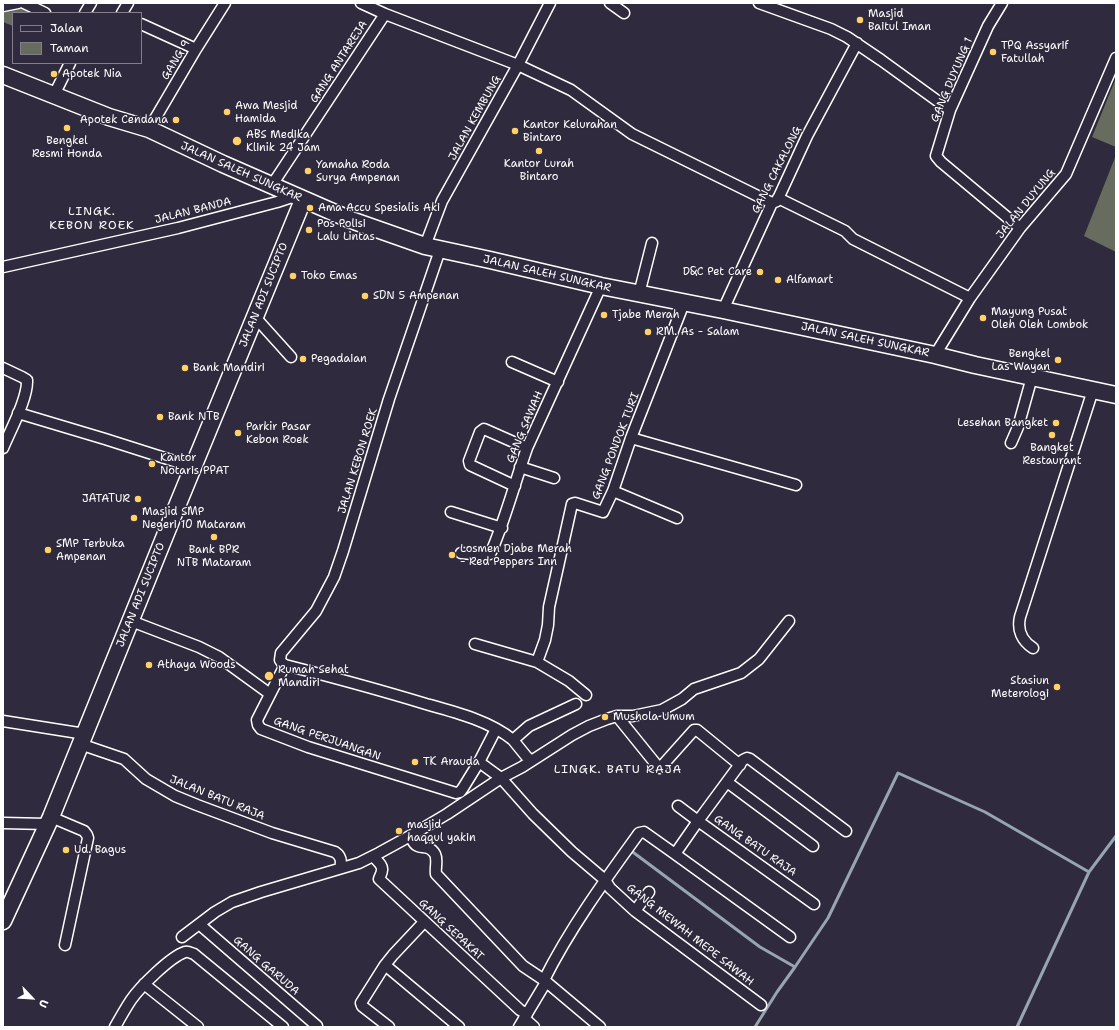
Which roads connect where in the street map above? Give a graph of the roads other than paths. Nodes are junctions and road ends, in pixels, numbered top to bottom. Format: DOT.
graph roads {
  1 [pos="18,3"];
  2 [pos="24,3"];
  3 [pos="91,3"];
  4 [pos="128,3"];
  5 [pos="225,3"];
  6 [pos="361,3"];
  7 [pos="550,3"];
  8 [pos="610,3"];
  9 [pos="760,3"];
  10 [pos="1002,3"];
  11 [pos="5,6"];
  12 [pos="43,12"];
  13 [pos="86,12"];
  14 [pos="123,12"];
  15 [pos="624,13"];
  16 [pos="385,14"];
  17 [pos="142,24"];
  18 [pos="858,43"];
  19 [pos="196,49"];
  20 [pos="1116,58"];
  21 [pos="69,64"];
  22 [pos="518,65"];
  23 [pos="3,75"];
  24 [pos="54,94"];
  25 [pos="950,110"];
  26 [pos="149,129"];
  27 [pos="272,185"];
  28 [pos="299,198"];
  29 [pos="775,200"];
  30 [pos="1020,228"];
  31 [pos="652,243"];
  32 [pos="432,248"];
  33 [pos="3,267"];
  34 [pos="601,286"];
  35 [pos="639,294"];
  36 [pos="970,298"];
  37 [pos="684,303"];
  38 [pos="722,310"];
  39 [pos="255,317"];
  40 [pos="935,355"];
  41 [pos="290,357"];
  42 [pos="512,362"];
  43 [pos="3,368"];
  44 [pos="1032,377"];
  45 [pos="558,382"];
  46 [pos="1093,390"];
  47 [pos="1116,395"];
  48 [pos="18,413"];
  49 [pos="631,438"];
  50 [pos="1011,443"];
  51 [pos="3,448"];
  52 [pos="527,448"];
  53 [pos="193,467"];
  54 [pos="520,467"];
  55 [pos="554,478"];
  56 [pos="796,485"];
  57 [pos="515,486"];
  58 [pos="613,491"];
  59 [pos="451,512"];
  60 [pos="678,518"];
  61 [pos="502,528"];
  62 [pos="461,552"];
  63 [pos="131,621"];
  64 [pos="789,621"];
  65 [pos="475,644"];
  66 [pos="1033,648"];
  67 [pos="537,662"];
  68 [pos="285,665"];
  69 [pos="270,694"];
  70 [pos="586,695"];
  71 [pos="576,704"];
  72 [pos="617,716"];
  73 [pos="3,721"];
  74 [pos="496,728"];
  75 [pos="83,739"];
  76 [pos="513,740"];
  77 [pos="531,761"];
  78 [pos="479,762"];
  79 [pos="740,765"];
  80 [pos="501,778"];
  81 [pos="727,782"];
  82 [pos="678,806"];
  83 [pos="49,821"];
  84 [pos="698,821"];
  85 [pos="3,823"];
  86 [pos="846,831"];
  87 [pos="410,836"];
  88 [pos="813,846"];
  89 [pos="675,854"];
  90 [pos="373,856"];
  91 [pos="340,868"];
  92 [pos="607,883"];
  93 [pos="649,892"];
  94 [pos="8,898"];
  95 [pos="814,904"];
  96 [pos="635,911"];
  97 [pos="3,921"];
  98 [pos="424,922"];
  99 [pos="199,924"];
  100 [pos="182,937"];
  101 [pos="790,937"];
  102 [pos="65,945"];
  103 [pos="385,965"];
  104 [pos="545,981"];
  105 [pos="144,984"];
  106 [pos="760,1005"];
  107 [pos="523,1020"];
  108 [pos="317,1026"];
  109 [pos="116,1027"];
  110 [pos="198,1027"];
  111 [pos="283,1027"];
  112 [pos="389,1027"];
  113 [pos="459,1027"];
  114 [pos="534,1027"];
  115 [pos="600,1027"];
  1 -- 11 [label="street"];
  2 -- 12 [label="street"];
  3 -- 13 [label="street"];
  4 -- 14 [label="street"];
  5 -- 19 [label="street, GANG 9"];
  6 -- 16 [label="street, GANG ANTAREJA"];
  7 -- 22 [label="street, JALAN KEMBUNG"];
  8 -- 15 [label="street"];
  9 -- 18 [label="street"];
  10 -- 25 [label="street, GANG DUYUNG 1"];
  16 -- 22 [label="street"];
  16 -- 27 [label="street, GANG ANTAREJA"];
  17 -- 19 [label="street"];
  18 -- 25 [label="street"];
  18 -- 29 [label="street, GANG CAKALONG"];
  19 -- 26 [label="street, GANG 9"];
  20 -- 30 [label="street, JALAN DUYUNG"];
  21 -- 24 [label="street"];
  22 -- 29 [label="street"];
  22 -- 32 [label="street, JALAN KEMBUNG"];
  23 -- 24 [label="highway, JALAN SALEH SUNGKAR"];
  24 -- 26 [label="highway, JALAN SALEH SUNGKAR"];
  25 -- 30 [label="street, GANG DUYUNG 1"];
  26 -- 27 [label="highway, JALAN SALEH SUNGKAR"];
  27 -- 28 [label="highway, JALAN SALEH SUNGKAR"];
  28 -- 32 [label="highway, JALAN SALEH SUNGKAR"];
  28 -- 33 [label="street, JALAN BANDA"];
  28 -- 39 [label="highway, JALAN ADI SUCIPTO"];
  29 -- 36 [label="street"];
  29 -- 38 [label="street, GANG CAKALONG"];
  30 -- 36 [label="street, JALAN DUYUNG"];
  31 -- 35 [label="street"];
  32 -- 34 [label="highway, JALAN SALEH SUNGKAR"];
  32 -- 68 [label="street, JALAN KEBON ROEK"];
  34 -- 35 [label="highway, JALAN SALEH SUNGKAR"];
  34 -- 45 [label="street, GANG SAWAH"];
  35 -- 37 [label="highway, JALAN SALEH SUNGKAR"];
  36 -- 40 [label="street, JALAN DUYUNG"];
  37 -- 38 [label="highway, JALAN SALEH SUNGKAR"];
  37 -- 49 [label="street, GANG PONDOK TURI"];
  38 -- 40 [label="highway, JALAN SALEH SUNGKAR"];
  39 -- 41 [label="street"];
  39 -- 53 [label="highway, JALAN ADI SUCIPTO"];
  40 -- 44 [label="highway, JALAN SALEH SUNGKAR"];
  42 -- 45 [label="street"];
  43 -- 48 [label="street"];
  44 -- 46 [label="highway, JALAN SALEH SUNGKAR"];
  44 -- 50 [label="street"];
  45 -- 52 [label="street, GANG SAWAH"];
  46 -- 47 [label="highway, JALAN SALEH SUNGKAR"];
  46 -- 66 [label="street"];
  48 -- 51 [label="street"];
  48 -- 53 [label="street"];
  49 -- 56 [label="street"];
  49 -- 58 [label="street, GANG PONDOK TURI"];
  52 -- 54 [label="street, GANG SAWAH"];
  52 -- 57 [label="street"];
  53 -- 63 [label="highway, JALAN ADI SUCIPTO"];
  54 -- 55 [label="street"];
  54 -- 57 [label="street, GANG SAWAH"];
  57 -- 61 [label="street, GANG SAWAH"];
  58 -- 60 [label="street"];
  58 -- 67 [label="street, GANG PONDOK TURI"];
  59 -- 61 [label="street"];
  61 -- 62 [label="street, GANG SAWAH"];
  63 -- 69 [label="street"];
  63 -- 75 [label="highway, JALAN ADI SUCIPTO"];
  64 -- 72 [label="street"];
  65 -- 67 [label="street"];
  67 -- 70 [label="street"];
  68 -- 69 [label="street, GANG PERJUANGAN"];
  68 -- 74 [label="street"];
  69 -- 78 [label="street, GANG PERJUANGAN"];
  71 -- 76 [label="street"];
  72 -- 77 [label="street"];
  72 -- 79 [label="street"];
  73 -- 75 [label="street, JALAN BATU RAJA"];
  74 -- 76 [label="street"];
  74 -- 78 [label="street, GANG PERJUANGAN"];
  75 -- 83 [label="highway, JALAN ADI SUCIPTO"];
  75 -- 91 [label="street, JALAN BATU RAJA"];
  76 -- 77 [label="street"];
  77 -- 80 [label="street"];
  78 -- 80 [label="street, GANG MEWAH MEPE SAWAH"];
  79 -- 81 [label="street"];
  79 -- 86 [label="street"];
  80 -- 87 [label="street"];
  80 -- 92 [label="street, GANG MEWAH MEPE SAWAH"];
  81 -- 84 [label="street"];
  81 -- 88 [label="street"];
  82 -- 84 [label="street"];
  83 -- 85 [label="street"];
  83 -- 94 [label="highway, JALAN ADI SUCIPTO"];
  83 -- 102 [label="street"];
  84 -- 89 [label="street, GANG BATU RAJA"];
  84 -- 95 [label="street, GANG BATU RAJA"];
  87 -- 90 [label="street"];
  87 -- 104 [label="street"];
  89 -- 92 [label="street"];
  89 -- 101 [label="street"];
  90 -- 91 [label="street"];
  90 -- 98 [label="street, GANG SEPAKAT"];
  91 -- 99 [label="street"];
  92 -- 96 [label="street, GANG MEWAH MEPE SAWAH"];
  92 -- 104 [label="street"];
  93 -- 96 [label="street"];
  94 -- 97 [label="highway, JALAN ADI SUCIPTO"];
  96 -- 106 [label="street, GANG MEWAH MEPE SAWAH"];
  98 -- 103 [label="street"];
  98 -- 107 [label="street, GANG SEPAKAT"];
  99 -- 100 [label="street"];
  99 -- 108 [label="street, GANG GARUDA"];
  103 -- 112 [label="street"];
  103 -- 113 [label="street"];
  104 -- 107 [label="street"];
  104 -- 115 [label="street"];
  105 -- 109 [label="street"];
  105 -- 110 [label="street"];
  105 -- 111 [label="street"];
  107 -- 114 [label="street, GANG SEPAKAT"];
}
